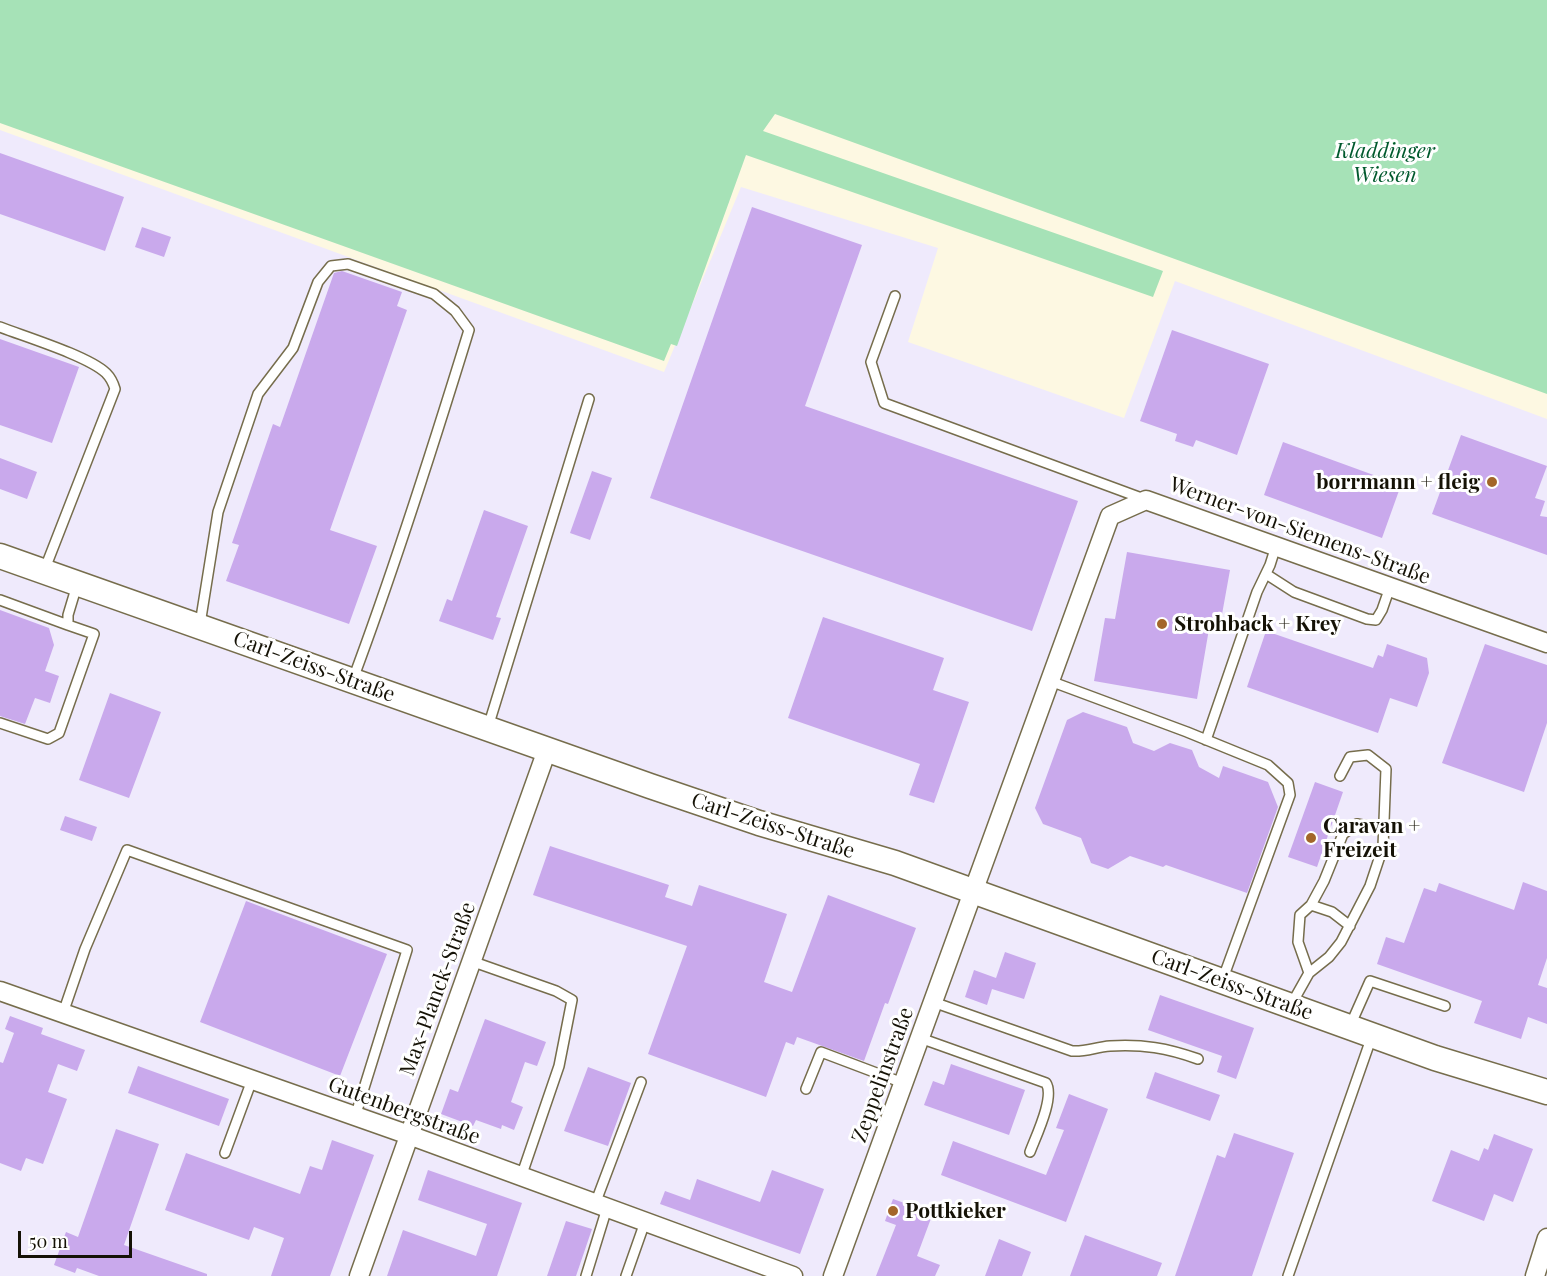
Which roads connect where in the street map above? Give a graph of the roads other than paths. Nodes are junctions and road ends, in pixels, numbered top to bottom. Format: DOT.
graph roads {
  1 [pos="895,296"];
  2 [pos="0,327"];
  3 [pos="589,399"];
  4 [pos="1146,500"];
  5 [pos="1276,546"];
  6 [pos="0,555"];
  7 [pos="44,571"];
  8 [pos="1266,574"];
  9 [pos="77,583"];
  10 [pos="1390,586"];
  11 [pos="0,600"];
  12 [pos="68,625"];
  13 [pos="199,626"];
  14 [pos="1547,643"];
  15 [pos="352,681"];
  16 [pos="1050,681"];
  17 [pos="0,723"];
  18 [pos="487,729"];
  19 [pos="1206,740"];
  20 [pos="547,750"];
  21 [pos="1340,776"];
  22 [pos="1383,829"];
  23 [pos="975,891"];
  24 [pos="1311,905"];
  25 [pos="1350,926"];
  26 [pos="471,961"];
  27 [pos="1309,973"];
  28 [pos="1222,981"];
  29 [pos="0,991"];
  30 [pos="933,1002"];
  31 [pos="1446,1006"];
  32 [pos="1290,1007"];
  33 [pos="63,1013"];
  34 [pos="1361,1032"];
  35 [pos="920,1038"];
  36 [pos="1198,1059"];
  37 [pos="252,1080"];
  38 [pos="641,1082"];
  39 [pos="903,1083"];
  40 [pos="806,1089"];
  41 [pos="1547,1092"];
  42 [pos="355,1117"];
  43 [pos="409,1136"];
  44 [pos="1030,1152"];
  45 [pos="225,1153"];
  46 [pos="521,1177"];
  47 [pos="601,1206"];
  48 [pos="645,1222"];
  49 [pos="1547,1238"];
  50 [pos="359,1276"];
  51 [pos="586,1276"];
  52 [pos="626,1276"];
  53 [pos="793,1276"];
  54 [pos="833,1276"];
  55 [pos="1288,1276"];
  56 [pos="1535,1276"];
  1 -- 4 [label="lane"];
  2 -- 7 [label="lane"];
  3 -- 18 [label="lane"];
  4 -- 5 [label="street, Werner-von-Siemens-Straße"];
  4 -- 16 [label="street, Werner-von-Siemens-Straße"];
  5 -- 8 [label="lane"];
  5 -- 10 [label="street, Werner-von-Siemens-Straße"];
  6 -- 7 [label="main road, Carl-Zeiss-Straße"];
  7 -- 9 [label="main road, Carl-Zeiss-Straße"];
  8 -- 10 [label="lane"];
  8 -- 19 [label="lane"];
  9 -- 12 [label="lane"];
  9 -- 13 [label="main road, Carl-Zeiss-Straße"];
  10 -- 14 [label="street, Werner-von-Siemens-Straße"];
  11 -- 12 [label="lane"];
  12 -- 17 [label="lane"];
  13 -- 15 [label="main road, Carl-Zeiss-Straße"];
  13 -- 15 [label="lane"];
  15 -- 18 [label="main road, Carl-Zeiss-Straße"];
  16 -- 19 [label="lane"];
  16 -- 23 [label="street, Werner-von-Siemens-Straße"];
  18 -- 20 [label="main road, Carl-Zeiss-Straße"];
  19 -- 28 [label="lane"];
  20 -- 23 [label="main road, Carl-Zeiss-Straße"];
  20 -- 26 [label="street, Max-Planck-Straße"];
  21 -- 22 [label="lane"];
  22 -- 24 [label="lane"];
  22 -- 25 [label="lane"];
  23 -- 28 [label="main road, Carl-Zeiss-Straße"];
  23 -- 30 [label="street, Zeppelinstraße"];
  24 -- 25 [label="lane"];
  24 -- 27 [label="lane"];
  25 -- 27 [label="lane"];
  26 -- 43 [label="street, Max-Planck-Straße"];
  26 -- 46 [label="lane"];
  27 -- 32 [label="lane"];
  28 -- 32 [label="main road, Carl-Zeiss-Straße"];
  29 -- 33 [label="street, Gutenbergstraße"];
  30 -- 35 [label="street, Zeppelinstraße"];
  30 -- 36 [label="lane"];
  31 -- 34 [label="lane"];
  32 -- 34 [label="main road, Carl-Zeiss-Straße"];
  33 -- 37 [label="street, Gutenbergstraße"];
  33 -- 42 [label="lane"];
  34 -- 41 [label="main road, Carl-Zeiss-Straße"];
  34 -- 55 [label="lane"];
  35 -- 39 [label="street, Zeppelinstraße"];
  35 -- 44 [label="lane"];
  37 -- 42 [label="street, Gutenbergstraße"];
  37 -- 45 [label="lane"];
  38 -- 47 [label="lane"];
  39 -- 40 [label="lane"];
  39 -- 54 [label="street, Zeppelinstraße"];
  42 -- 43 [label="street, Gutenbergstraße"];
  43 -- 46 [label="street, Gutenbergstraße"];
  43 -- 50 [label="street, Max-Planck-Straße"];
  46 -- 47 [label="street, Gutenbergstraße"];
  47 -- 48 [label="street, Gutenbergstraße"];
  47 -- 51 [label="lane"];
  48 -- 52 [label="lane"];
  48 -- 53 [label="street, Gutenbergstraße"];
  49 -- 56 [label="street"];
}
